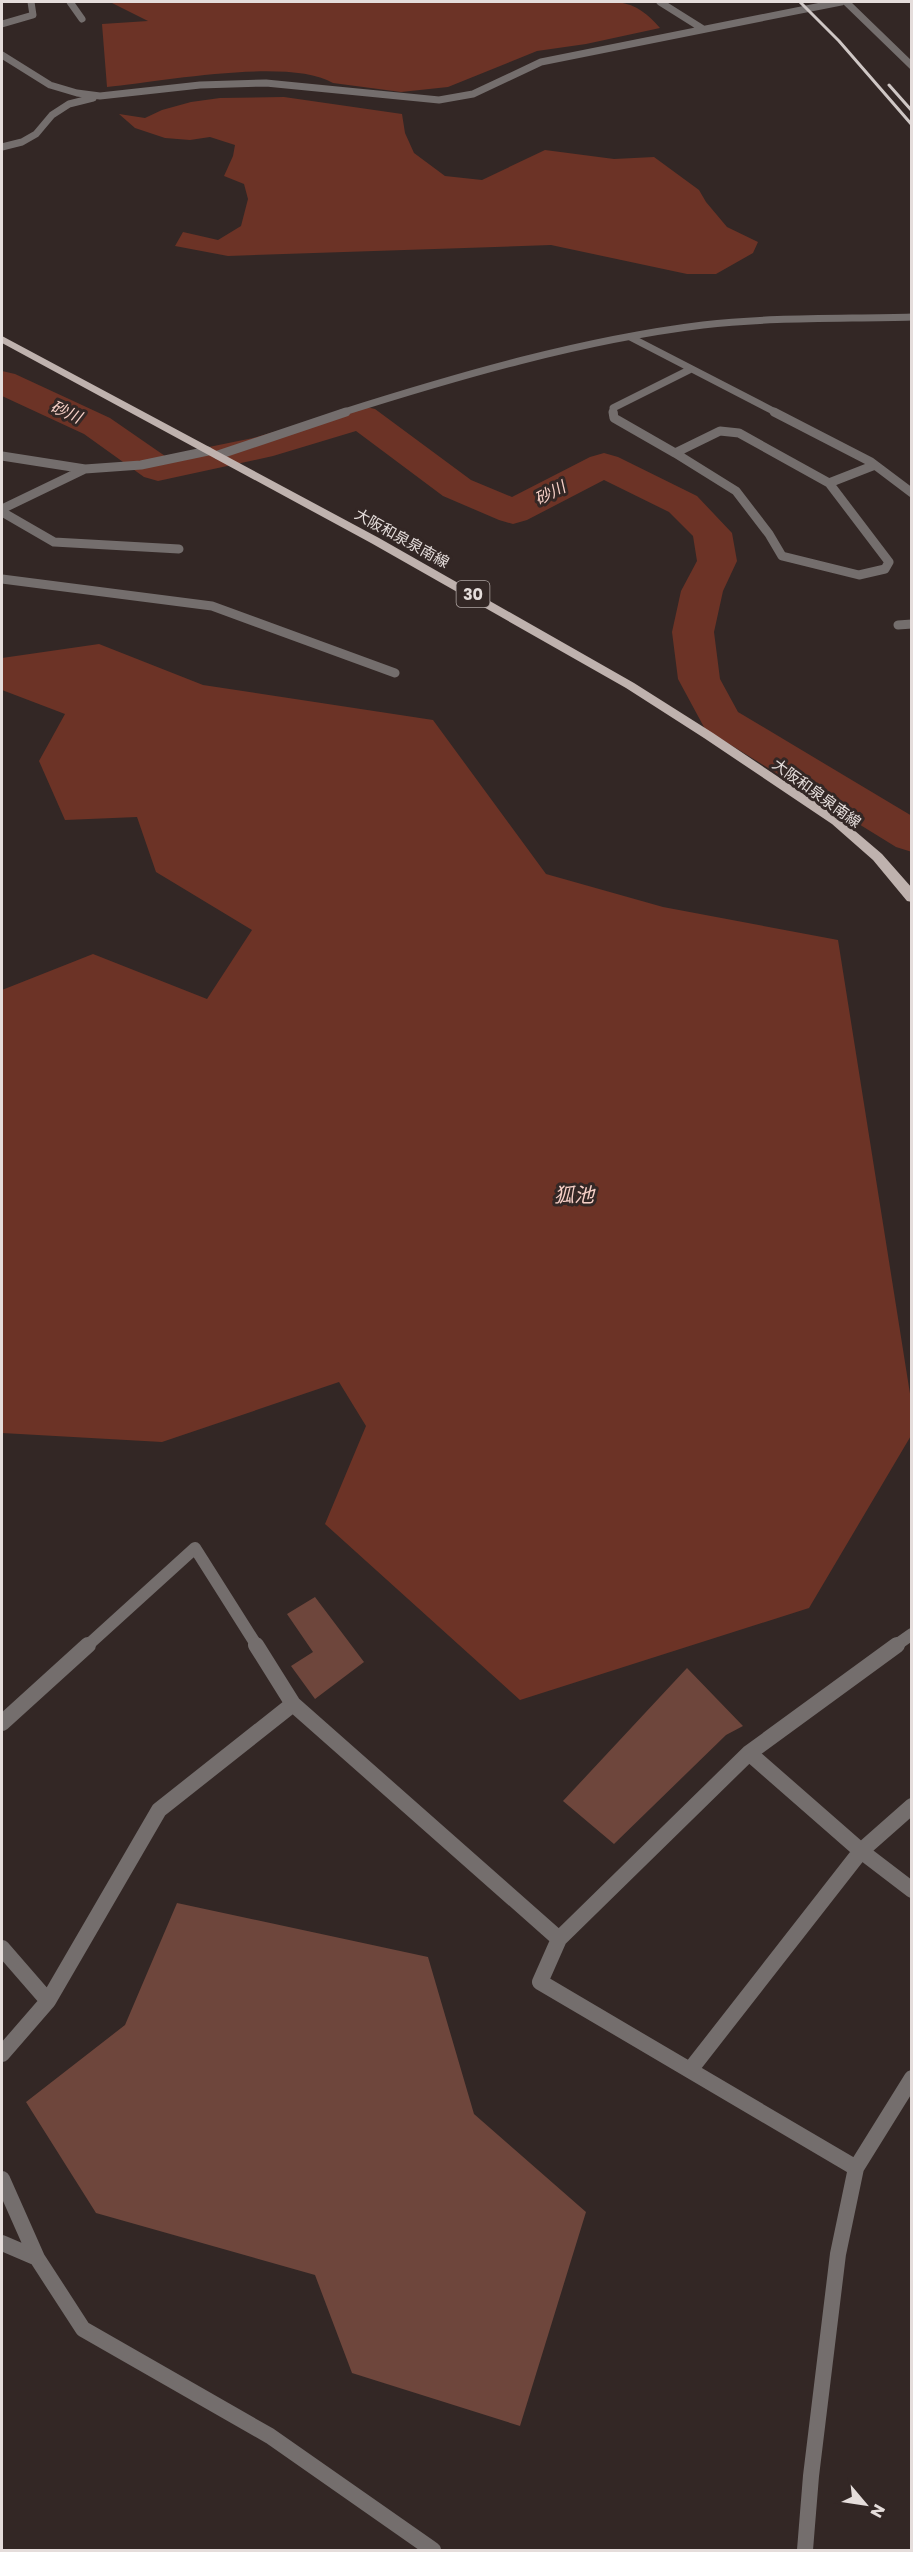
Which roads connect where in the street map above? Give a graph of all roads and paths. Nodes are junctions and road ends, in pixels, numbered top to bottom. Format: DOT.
graph roads {
  1 [pos="31,2"];
  2 [pos="70,2"];
  3 [pos="660,2"];
  4 [pos="841,2"];
  5 [pos="846,2"];
  6 [pos="81,19"];
  7 [pos="2,24"];
  8 [pos="703,29"];
  9 [pos="2,55"];
  10 [pos="912,66"];
  11 [pos="100,96"];
  12 [pos="2,147"];
  13 [pos="912,317"];
  14 [pos="630,337"];
  15 [pos="2,339"];
  16 [pos="691,369"];
  17 [pos="213,453"];
  18 [pos="675,453"];
  19 [pos="2,456"];
  20 [pos="875,465"];
  21 [pos="85,469"];
  22 [pos="829,483"];
  23 [pos="912,492"];
  24 [pos="2,511"];
  25 [pos="179,549"];
  26 [pos="2,579"];
  27 [pos="912,624"];
  28 [pos="898,625"];
  29 [pos="395,673"];
  30 [pos="912,898"];
  31 [pos="912,1634"];
  32 [pos="293,1704"];
  33 [pos="2,1723"];
  34 [pos="749,1753"];
  35 [pos="912,1806"];
  36 [pos="861,1851"];
  37 [pos="912,1890"];
  38 [pos="559,1939"];
  39 [pos="2,1948"];
  40 [pos="48,2001"];
  41 [pos="2,2054"];
  42 [pos="690,2070"];
  43 [pos="909,2087"];
  44 [pos="856,2168"];
  45 [pos="2,2179"];
  46 [pos="2,2243"];
  47 [pos="37,2258"];
  48 [pos="433,2550"];
  49 [pos="805,2550"];
  1 -- 7 [label="street"];
  2 -- 6 [label="street"];
  3 -- 8 [label="street"];
  4 -- 8 [label="street"];
  5 -- 10 [label="street"];
  8 -- 11 [label="street"];
  9 -- 11 [label="street"];
  11 -- 12 [label="street"];
  13 -- 14 [label="street"];
  14 -- 16 [label="street"];
  14 -- 17 [label="street"];
  15 -- 17 [label="main road, 大阪和泉泉南線 / 30"];
  16 -- 18 [label="street"];
  16 -- 20 [label="street"];
  17 -- 21 [label="street"];
  17 -- 30 [label="main road, 大阪和泉泉南線 / 30"];
  18 -- 22 [label="street"];
  18 -- 22 [label="street"];
  19 -- 21 [label="street"];
  20 -- 22 [label="street"];
  20 -- 23 [label="street"];
  21 -- 24 [label="street"];
  24 -- 25 [label="street"];
  26 -- 29 [label="street"];
  27 -- 28 [label="street"];
  31 -- 34 [label="street"];
  32 -- 33 [label="street"];
  32 -- 38 [label="street"];
  32 -- 40 [label="street"];
  34 -- 36 [label="street"];
  34 -- 38 [label="street"];
  35 -- 36 [label="street"];
  36 -- 37 [label="street"];
  36 -- 42 [label="street"];
  38 -- 42 [label="street"];
  39 -- 40 [label="street"];
  40 -- 41 [label="street"];
  42 -- 44 [label="street"];
  43 -- 44 [label="street"];
  44 -- 49 [label="street"];
  45 -- 47 [label="street"];
  46 -- 47 [label="street"];
  47 -- 48 [label="street"];
}
